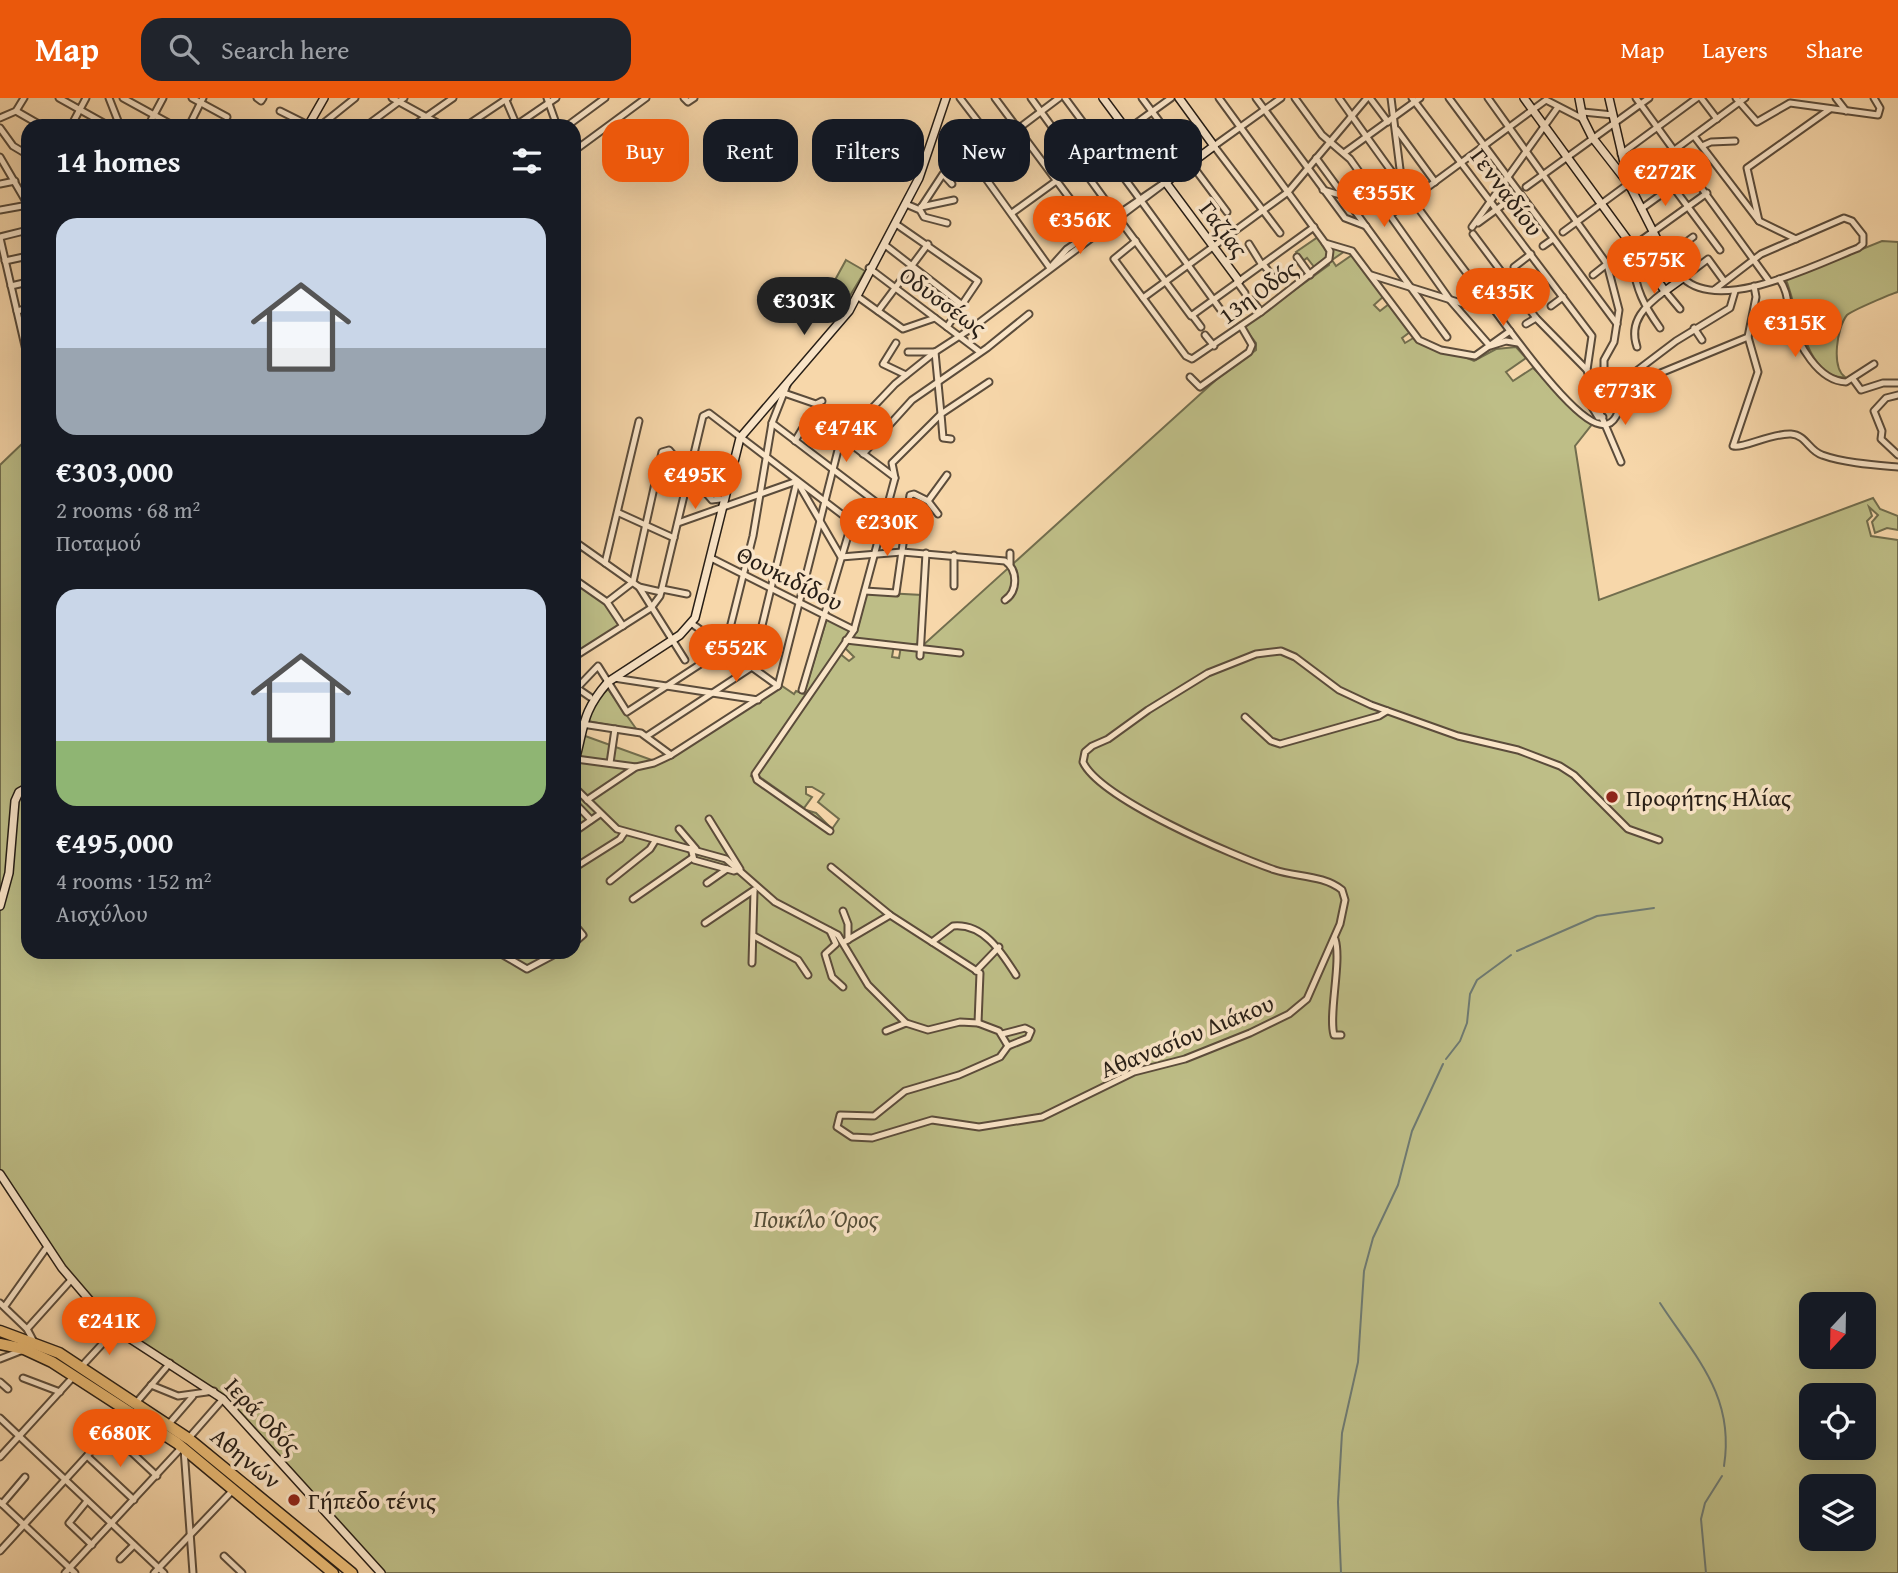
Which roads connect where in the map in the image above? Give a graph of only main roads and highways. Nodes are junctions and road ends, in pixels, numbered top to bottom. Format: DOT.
graph roads {
  1 [pos="0,1332"];
  2 [pos="0,1344"];
  3 [pos="132,1407"];
  4 [pos="186,1443"];
  5 [pos="333,1573"];
  6 [pos="352,1573"];
  1 -- 3 [label="highway, Αθηνών"];
  2 -- 3 [label="highway, Αθηνών"];
  3 -- 4 [label="highway, Αθηνών"];
  3 -- 4 [label="highway, Αθηνών"];
  4 -- 5 [label="highway, Αθηνών"];
  4 -- 6 [label="highway, Αθηνών"];
}
